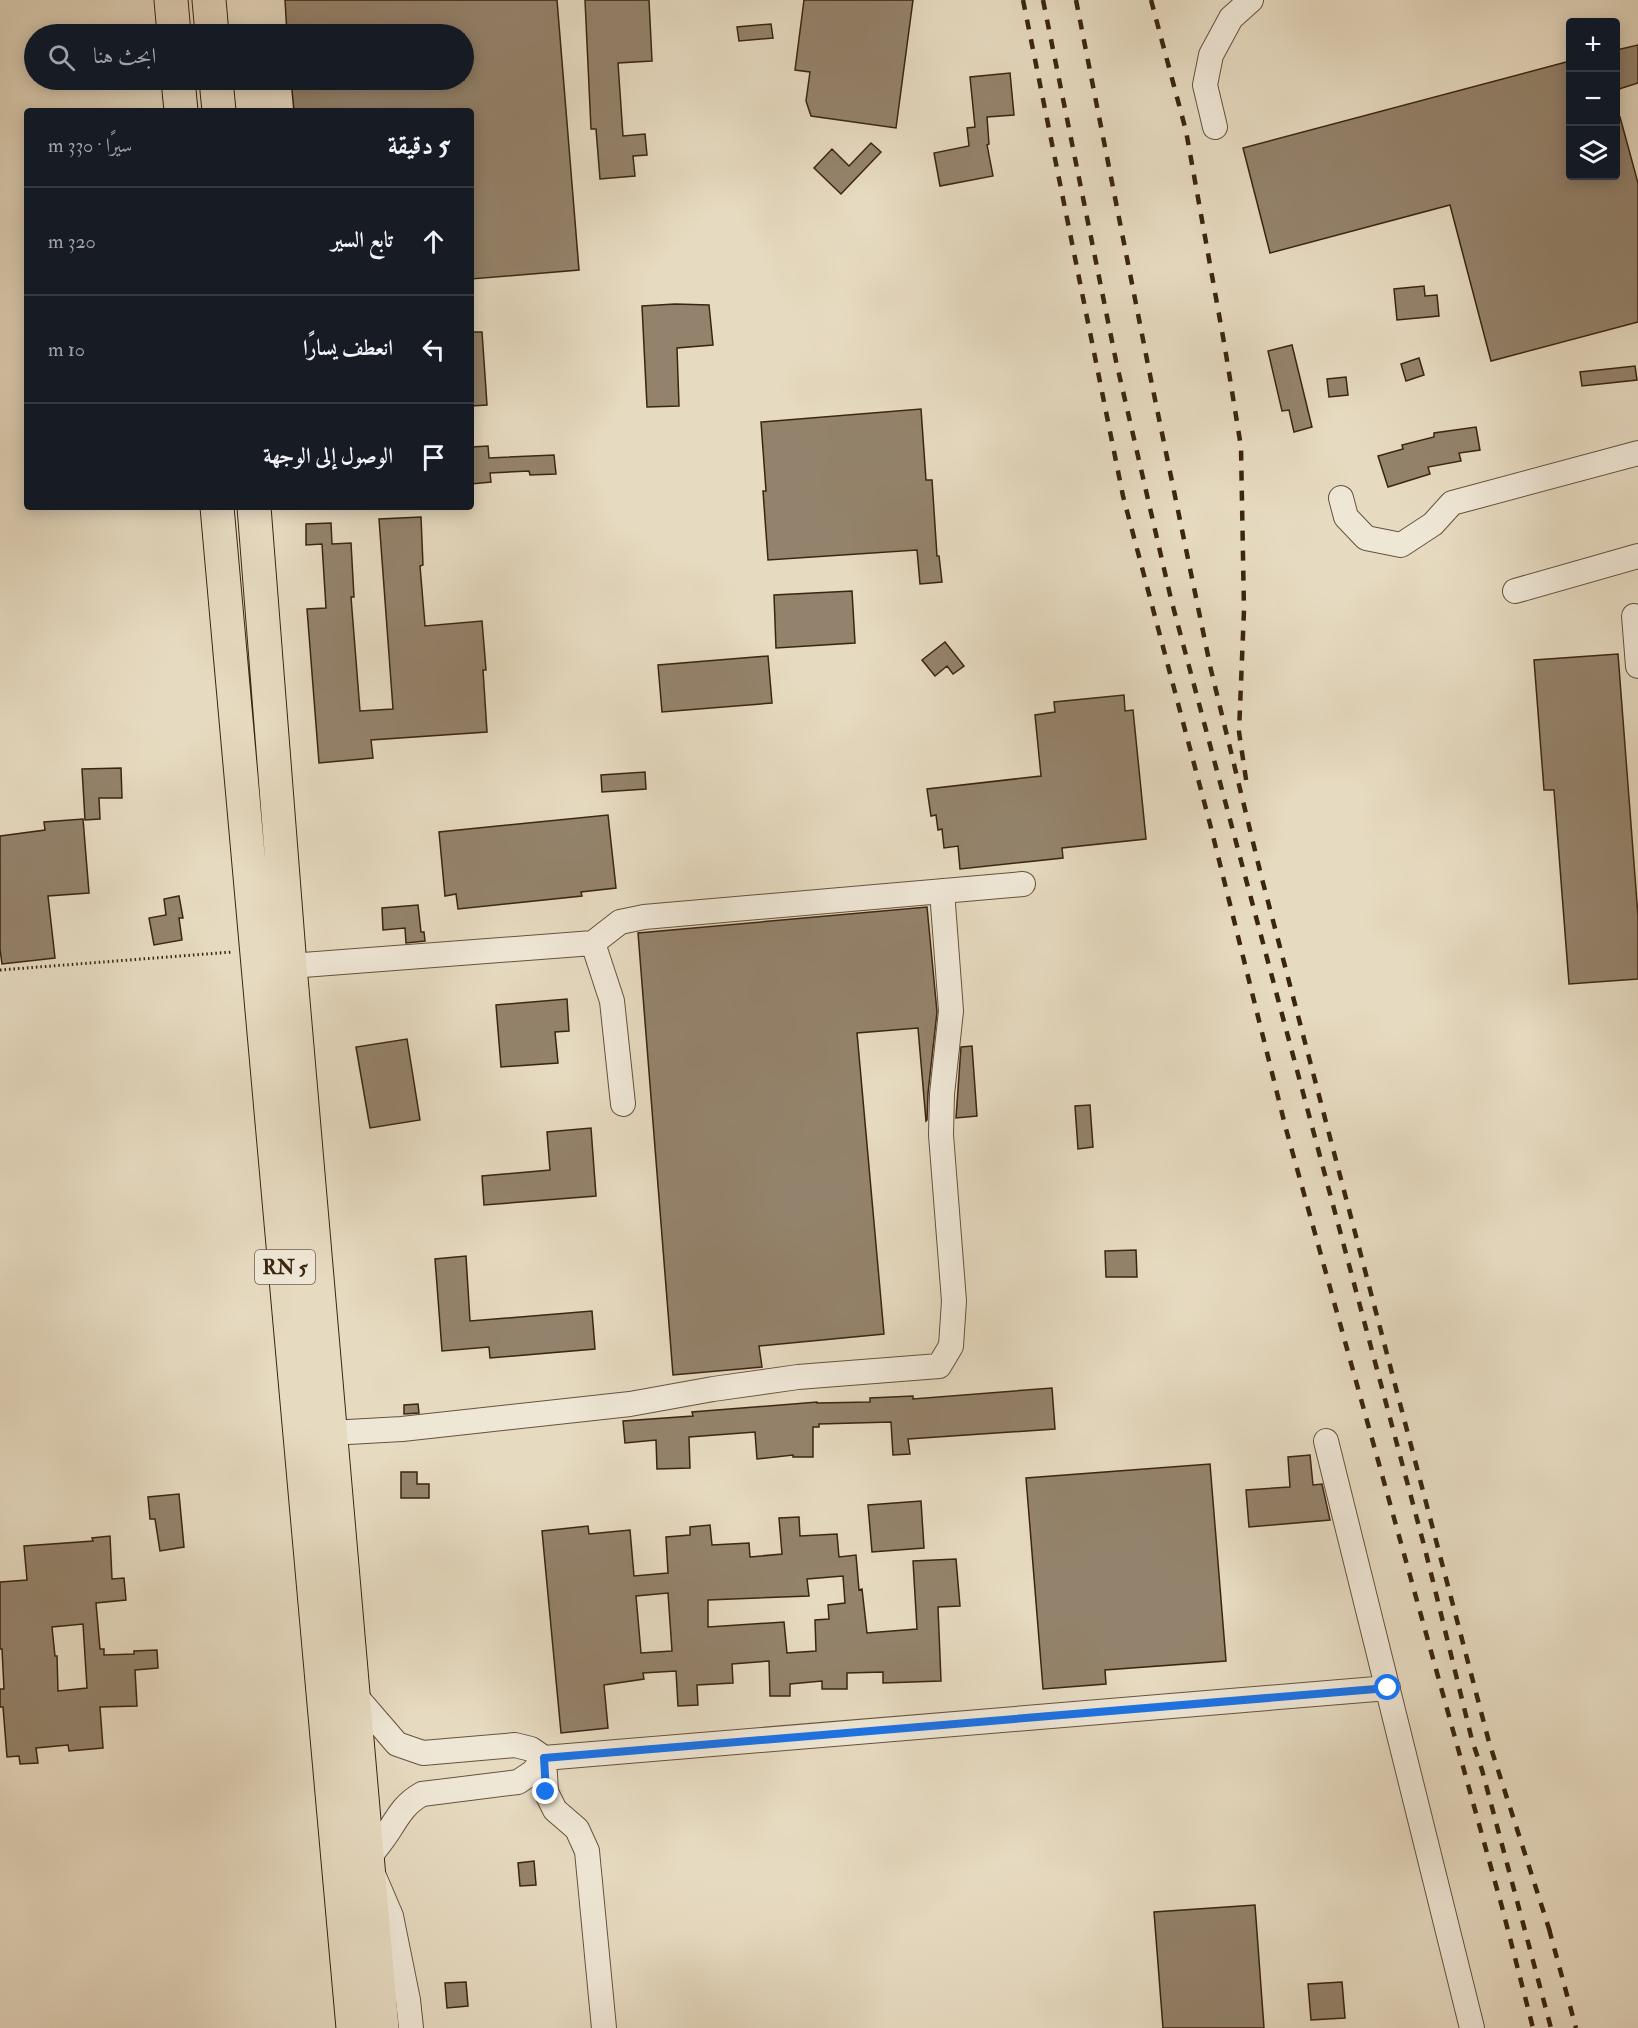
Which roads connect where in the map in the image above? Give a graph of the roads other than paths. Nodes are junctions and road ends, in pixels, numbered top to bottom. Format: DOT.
graph roads {
  1 [pos="171,0"];
  2 [pos="209,0"];
  3 [pos="1251,0"];
  4 [pos="173,24"];
  5 [pos="211,24"];
  6 [pos="179,90"];
  7 [pos="217,90"];
  8 [pos="181,108"];
  9 [pos="219,108"];
  10 [pos="1215,127"];
  11 [pos="1638,453"];
  12 [pos="1341,498"];
  13 [pos="217,510"];
  14 [pos="254,510"];
  15 [pos="1638,556"];
  16 [pos="1515,591"];
  17 [pos="1634,616"];
  18 [pos="1638,666"];
  19 [pos="1023,884"];
  20 [pos="942,891"];
  21 [pos="593,943"];
  22 [pos="290,966"];
  23 [pos="623,1104"];
  24 [pos="330,1433"];
  25 [pos="1326,1441"];
  26 [pos="1388,1688"];
  27 [pos="353,1693"];
  28 [pos="544,1758"];
  29 [pos="368,1860"];
  30 [pos="353,2028"];
  31 [pos="382,2028"];
  32 [pos="411,2028"];
  33 [pos="604,2028"];
  34 [pos="1472,2028"];
  1 -- 4 [label="highway"];
  2 -- 5 [label="highway"];
  3 -- 10 [label="lane"];
  6 -- 8 [label="highway"];
  7 -- 9 [label="highway"];
  11 -- 12 [label="lane"];
  13 -- 30 [label="highway, RN 5"];
  14 -- 22 [label="highway, RN 5"];
  15 -- 16 [label="lane"];
  17 -- 18 [label="lane"];
  19 -- 20 [label="lane"];
  20 -- 21 [label="lane"];
  20 -- 24 [label="lane"];
  21 -- 22 [label="lane"];
  21 -- 23 [label="lane"];
  22 -- 24 [label="highway, RN 5"];
  24 -- 27 [label="highway, RN 5"];
  25 -- 26 [label="lane"];
  26 -- 28 [label="lane"];
  26 -- 34 [label="lane"];
  27 -- 28 [label="lane"];
  27 -- 29 [label="highway, RN 5"];
  28 -- 29 [label="lane"];
  28 -- 33 [label="lane"];
  29 -- 31 [label="highway, RN 5"];
  29 -- 32 [label="lane"];
}
